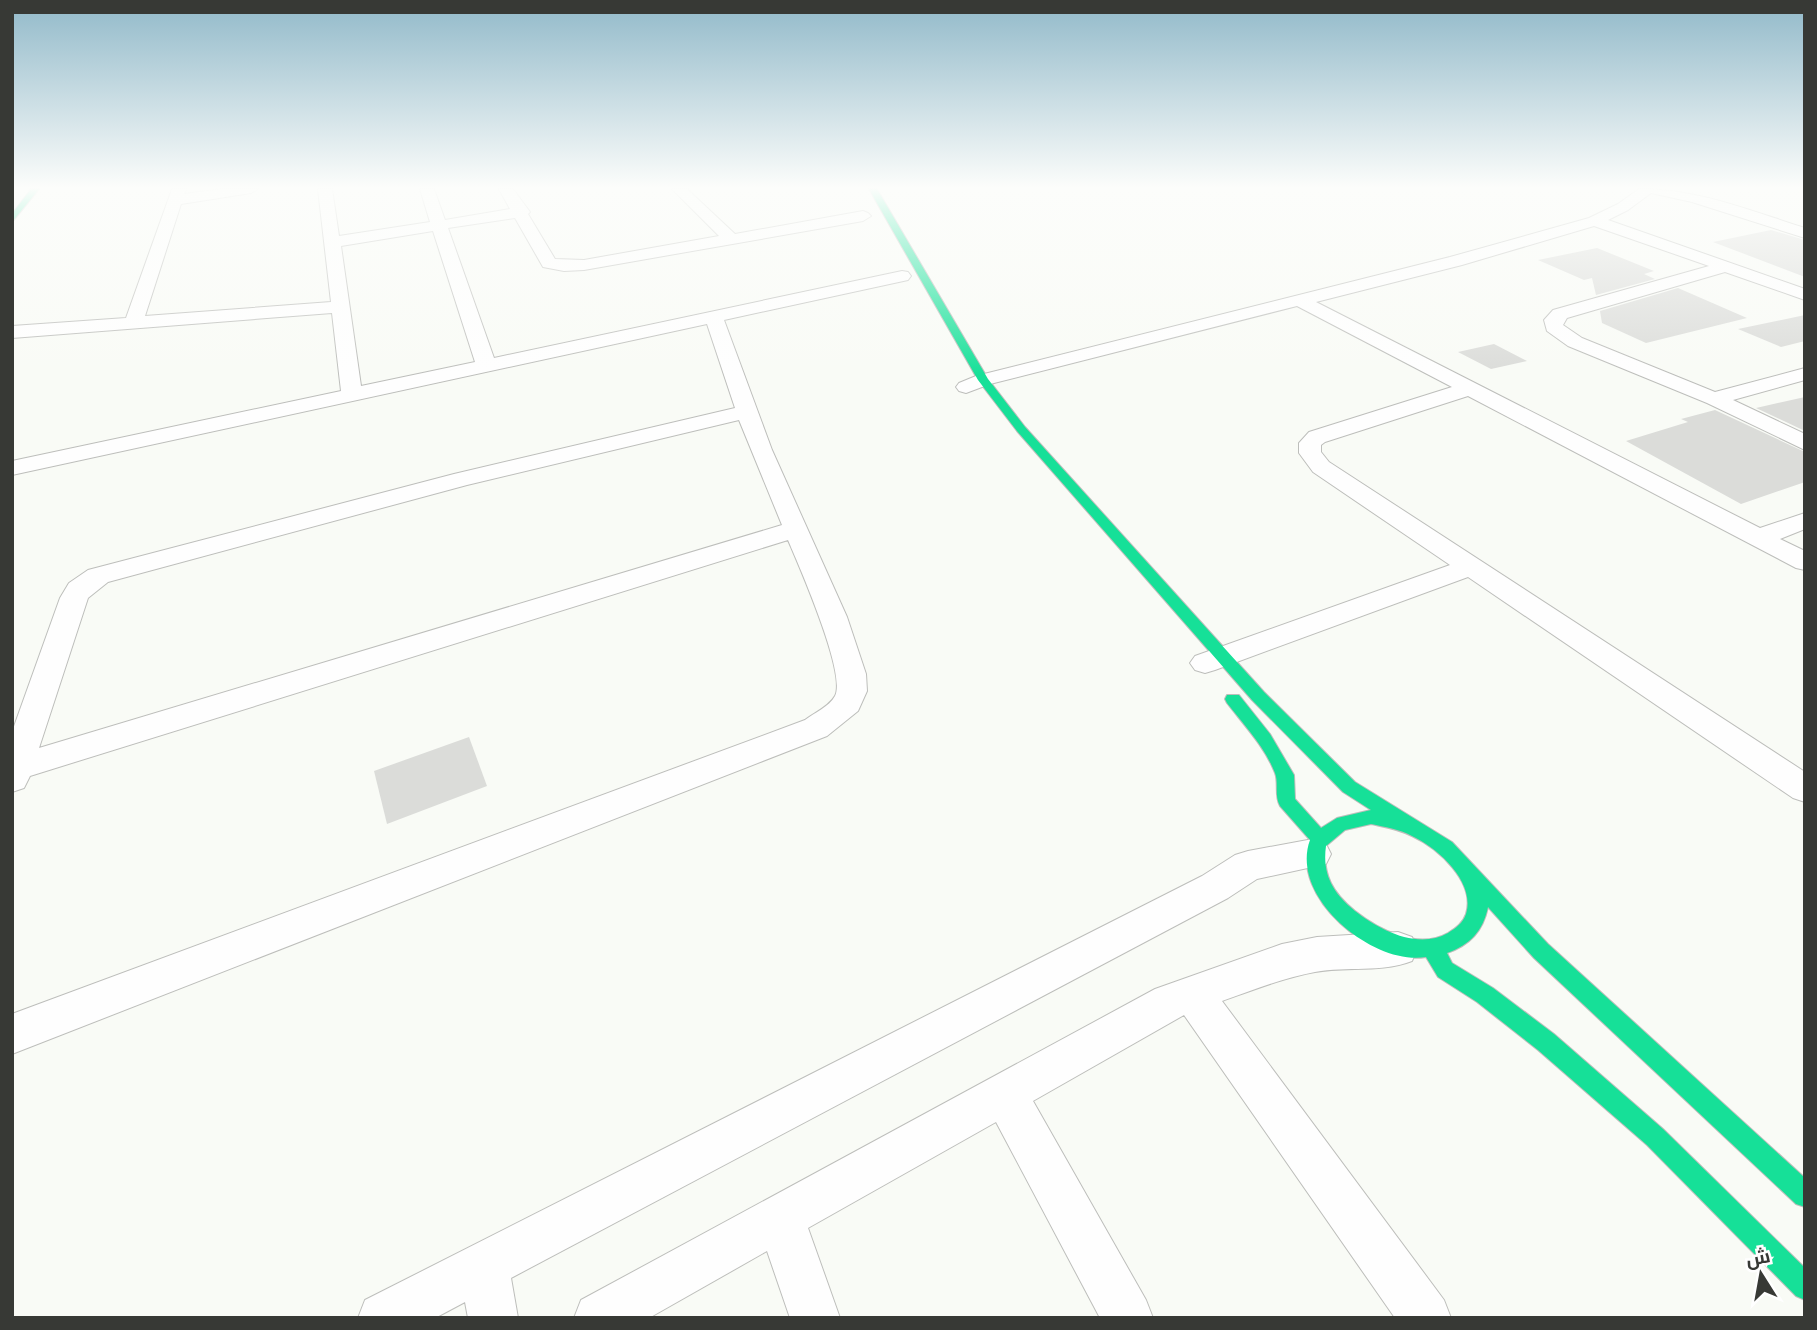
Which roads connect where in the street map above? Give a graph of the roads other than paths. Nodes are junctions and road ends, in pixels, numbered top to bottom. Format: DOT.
graph roads {
  1 [pos="158,251"];
  2 [pos="334,251"];
  3 [pos="449,251"];
  4 [pos="543,251"];
  5 [pos="662,251"];
  6 [pos="898,251"];
  7 [pos="1484,251"];
  8 [pos="1682,251"];
  9 [pos="1723,267"];
  10 [pos="902,276"];
  11 [pos="1805,296"];
  12 [pos="1301,301"];
  13 [pos="340,307"];
  14 [pos="714,318"];
  15 [pos="133,323"];
  16 [pos="12,332"];
  17 [pos="486,365"];
  18 [pos="1805,374"];
  19 [pos="970,381"];
  20 [pos="1467,389"];
  21 [pos="352,396"];
  22 [pos="1714,399"];
  23 [pos="747,412"];
  24 [pos="1805,443"];
  25 [pos="12,468"];
  26 [pos="1805,520"];
  27 [pos="797,528"];
  28 [pos="1758,538"];
  29 [pos="1805,562"];
  30 [pos="1469,567"];
  31 [pos="1171,622"];
  32 [pos="1211,666"];
  33 [pos="15,773"];
  34 [pos="1805,789"];
  35 [pos="1417,829"];
  36 [pos="1316,846"];
  37 [pos="1472,877"];
  38 [pos="1420,948"];
  39 [pos="1192,993"];
  40 [pos="12,1034"];
  41 [pos="1004,1093"];
  42 [pos="1805,1195"];
  43 [pos="780,1217"];
  44 [pos="484,1265"];
  45 [pos="1805,1287"];
  46 [pos="383,1318"];
  47 [pos="493,1318"];
  48 [pos="599,1318"];
  49 [pos="815,1318"];
  50 [pos="1128,1318"];
  51 [pos="1426,1318"];
  1 -- 15 [label="street"];
  2 -- 13 [label="street"];
  3 -- 17 [label="street"];
  4 -- 5 [label="street"];
  6 -- 19 [label="main road"];
  7 -- 12 [label="street"];
  8 -- 9 [label="street"];
  9 -- 11 [label="street"];
  9 -- 22 [label="street"];
  10 -- 14 [label="street"];
  12 -- 19 [label="street"];
  12 -- 20 [label="street"];
  13 -- 15 [label="street"];
  13 -- 21 [label="street"];
  14 -- 17 [label="street"];
  14 -- 23 [label="street"];
  15 -- 16 [label="street"];
  17 -- 21 [label="street"];
  18 -- 22 [label="street"];
  19 -- 31 [label="main road"];
  19 -- 32 [label="main road"];
  20 -- 28 [label="street"];
  20 -- 30 [label="street"];
  21 -- 25 [label="street"];
  22 -- 24 [label="street"];
  23 -- 27 [label="street"];
  23 -- 33 [label="street"];
  26 -- 28 [label="street"];
  27 -- 33 [label="street"];
  27 -- 40 [label="street"];
  28 -- 29 [label="street"];
  30 -- 32 [label="street"];
  30 -- 34 [label="street"];
  32 -- 35 [label="main road"];
  32 -- 36 [label="main road"];
  35 -- 36 [label="main road"];
  35 -- 37 [label="main road"];
  36 -- 38 [label="main road"];
  36 -- 44 [label="street"];
  37 -- 38 [label="main road"];
  37 -- 42 [label="main road"];
  38 -- 39 [label="street"];
  38 -- 45 [label="main road"];
  39 -- 41 [label="street"];
  39 -- 51 [label="street"];
  41 -- 43 [label="street"];
  41 -- 50 [label="street"];
  43 -- 48 [label="street"];
  43 -- 49 [label="street"];
  44 -- 46 [label="street"];
  44 -- 47 [label="street"];
}
